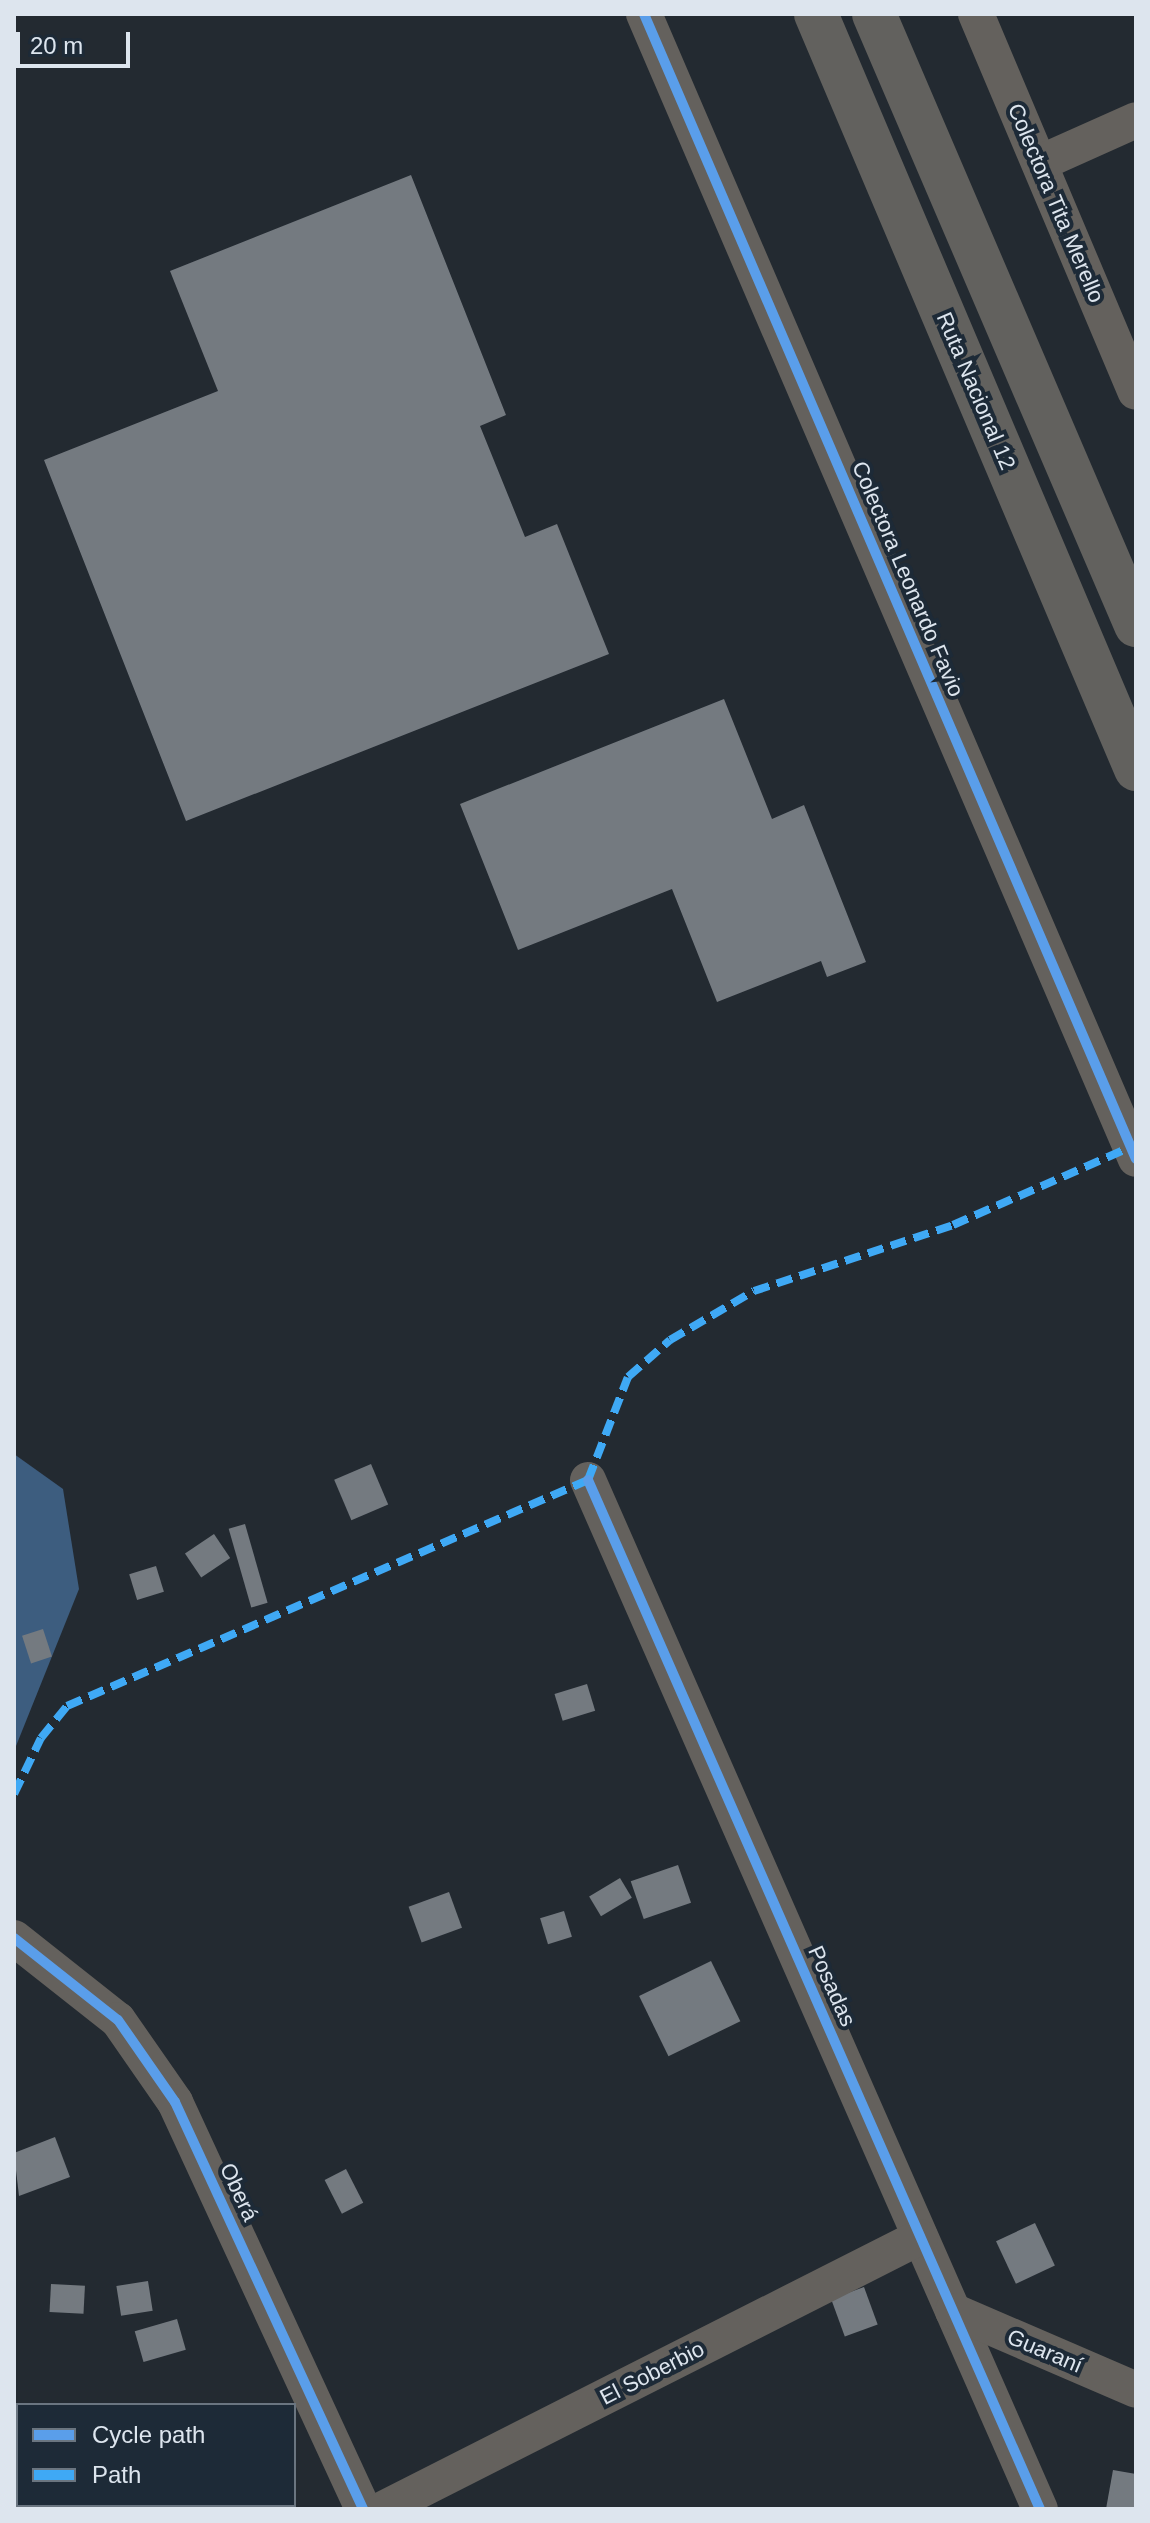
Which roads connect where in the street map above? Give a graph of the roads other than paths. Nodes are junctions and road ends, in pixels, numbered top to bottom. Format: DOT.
graph roads {
  1 [pos="644,14"];
  2 [pos="816,14"];
  3 [pos="874,14"];
  4 [pos="976,14"];
  5 [pos="1136,120"];
  6 [pos="1040,163"];
  7 [pos="1136,392"];
  8 [pos="1136,625"];
  9 [pos="1136,769"];
  10 [pos="1136,1159"];
  11 [pos="588,1480"];
  12 [pos="14,1938"];
  13 [pos="920,2237"];
  14 [pos="953,2311"];
  15 [pos="1136,2390"];
  16 [pos="363,2509"];
  17 [pos="383,2509"];
  18 [pos="1040,2509"];
  1 -- 10 [label="street, Colectora Leonardo Favio"];
  2 -- 9 [label="highway, Ruta Nacional 12"];
  3 -- 8 [label="highway"];
  4 -- 6 [label="street, Colectora Tita Merello"];
  5 -- 6 [label="street"];
  6 -- 7 [label="street, Colectora Tita Merello"];
  11 -- 13 [label="street, Posadas"];
  12 -- 16 [label="street, Oberá"];
  13 -- 14 [label="street, Posadas"];
  13 -- 17 [label="street, El Soberbio"];
  14 -- 15 [label="street, Guaraní"];
  14 -- 18 [label="street, Posadas"];
}
